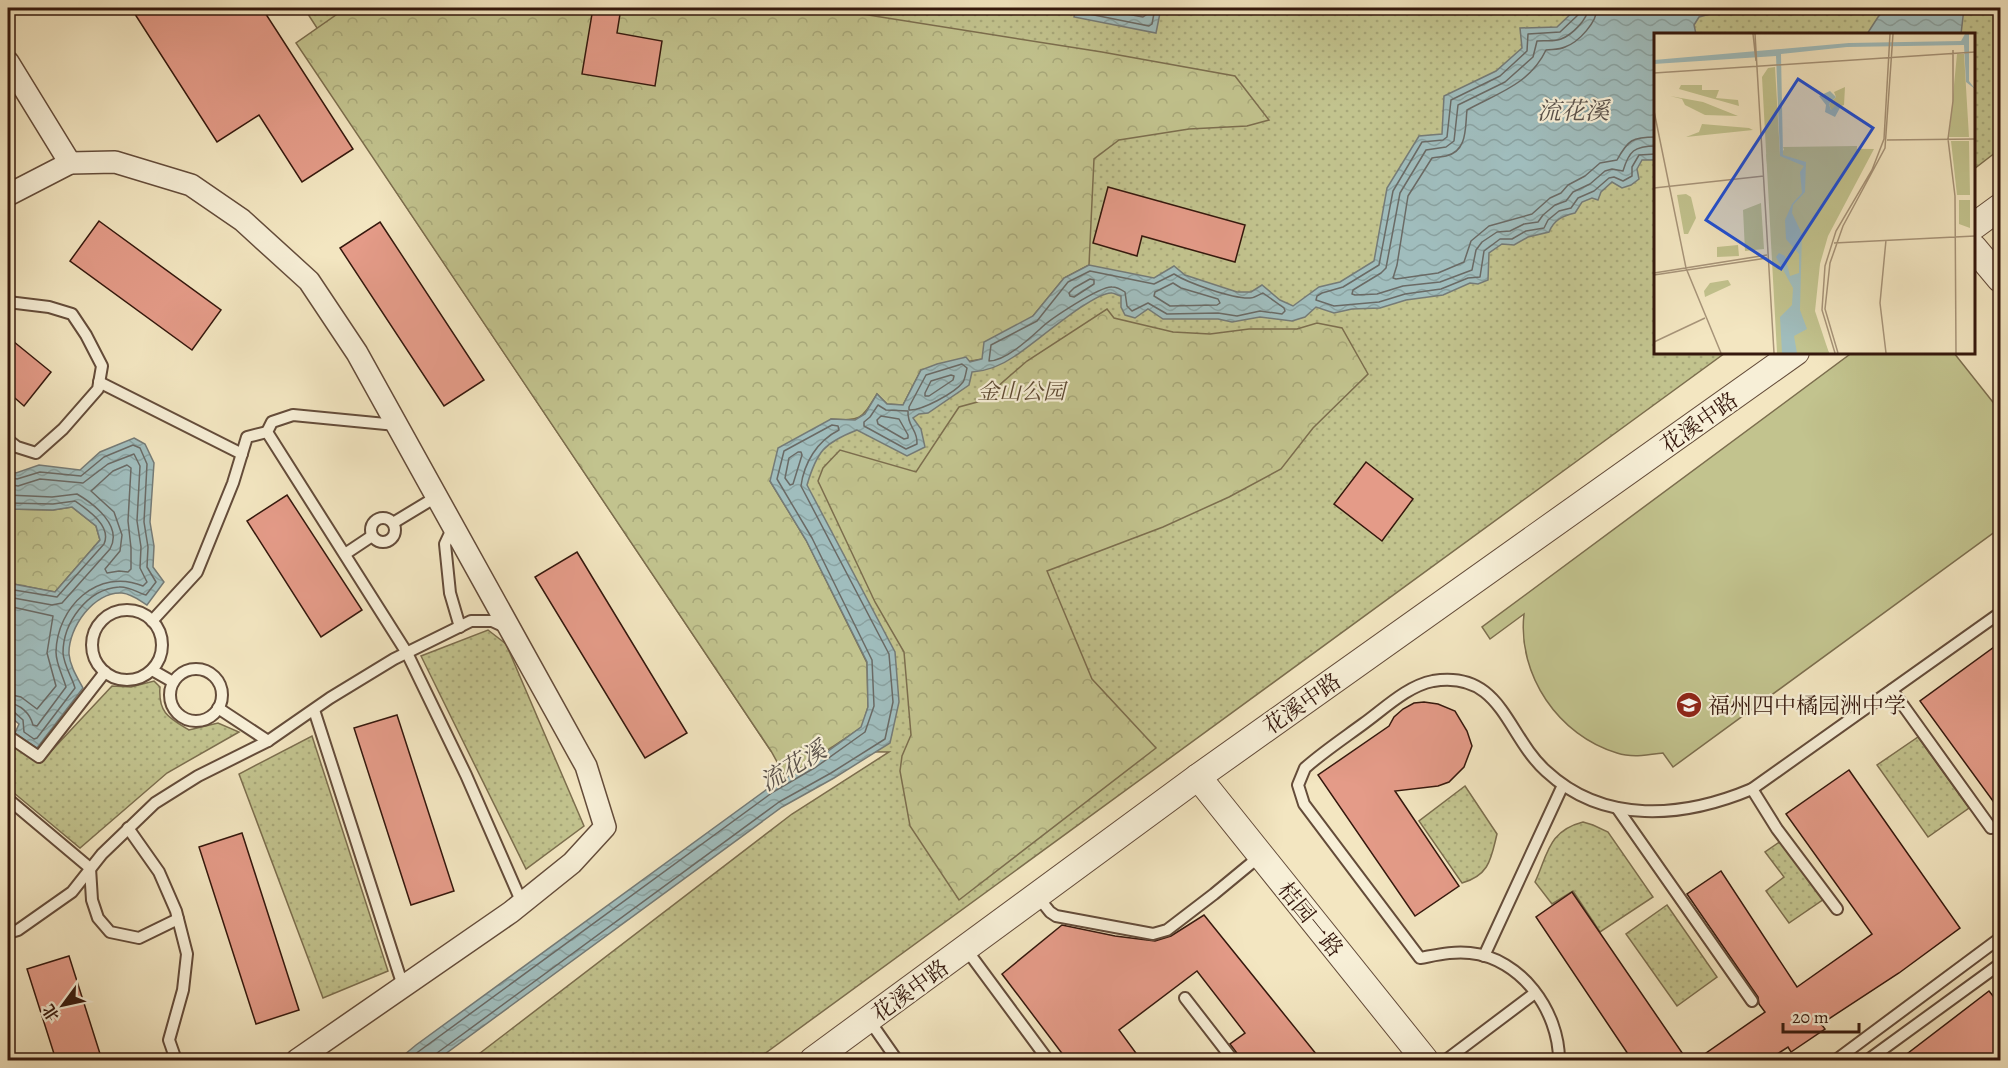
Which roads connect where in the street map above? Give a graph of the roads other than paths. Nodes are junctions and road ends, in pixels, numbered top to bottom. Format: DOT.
graph roads {
  1 [pos="8,62"];
  2 [pos="70,163"];
  3 [pos="8,195"];
  4 [pos="1975,250"];
  5 [pos="2001,279"];
  6 [pos="8,302"];
  7 [pos="1793,354"];
  8 [pos="99,382"];
  9 [pos="397,425"];
  10 [pos="267,432"];
  11 [pos="8,440"];
  12 [pos="242,454"];
  13 [pos="436,497"];
  14 [pos="393,523"];
  15 [pos="453,527"];
  16 [pos="372,536"];
  17 [pos="345,554"];
  18 [pos="2001,613"];
  19 [pos="152,621"];
  20 [pos="460,627"];
  21 [pos="511,630"];
  22 [pos="407,653"];
  23 [pos="152,670"];
  24 [pos="105,672"];
  25 [pos="173,682"];
  26 [pos="1892,690"];
  27 [pos="218,708"];
  28 [pos="314,710"];
  29 [pos="8,736"];
  30 [pos="268,741"];
  31 [pos="1198,777"];
  32 [pos="1563,785"];
  33 [pos="1752,789"];
  34 [pos="8,799"];
  35 [pos="1617,808"];
  36 [pos="128,828"];
  37 [pos="1991,828"];
  38 [pos="1260,856"];
  39 [pos="90,868"];
  40 [pos="1038,897"];
  41 [pos="522,903"];
  42 [pos="1837,909"];
  43 [pos="178,919"];
  44 [pos="8,933"];
  45 [pos="2001,938"];
  46 [pos="966,949"];
  47 [pos="1484,956"];
  48 [pos="2001,964"];
  49 [pos="403,986"];
  50 [pos="1535,993"];
  51 [pos="1185,998"];
  52 [pos="1752,1001"];
  53 [pos="869,1020"];
  54 [pos="176,1060"];
  55 [pos="297,1060"];
  56 [pos="813,1060"];
  57 [pos="897,1060"];
  58 [pos="1048,1060"];
  59 [pos="1233,1060"];
  60 [pos="1425,1060"];
  61 [pos="1446,1060"];
  62 [pos="1559,1060"];
  63 [pos="1836,1060"];
  64 [pos="1868,1060"];
  1 -- 2 [label="street"];
  2 -- 3 [label="street"];
  2 -- 9 [label="street"];
  4 -- 5 [label="street"];
  6 -- 8 [label="lane"];
  7 -- 31 [label="street, 花溪中路"];
  8 -- 11 [label="lane"];
  8 -- 12 [label="lane"];
  9 -- 10 [label="lane"];
  9 -- 13 [label="street"];
  10 -- 12 [label="lane"];
  10 -- 17 [label="lane"];
  12 -- 19 [label="lane"];
  13 -- 14 [label="lane"];
  13 -- 15 [label="street"];
  14 -- 16 [label="lane"];
  14 -- 16 [label="lane"];
  15 -- 20 [label="lane"];
  15 -- 21 [label="street"];
  16 -- 17 [label="lane"];
  17 -- 22 [label="lane"];
  18 -- 26 [label="lane"];
  19 -- 23 [label="lane"];
  19 -- 24 [label="lane"];
  20 -- 21 [label="lane"];
  20 -- 22 [label="lane"];
  21 -- 41 [label="street"];
  22 -- 28 [label="lane"];
  22 -- 41 [label="lane"];
  23 -- 24 [label="lane"];
  23 -- 25 [label="lane"];
  24 -- 29 [label="lane"];
  25 -- 27 [label="lane"];
  25 -- 27 [label="lane"];
  26 -- 33 [label="lane"];
  26 -- 37 [label="lane"];
  27 -- 30 [label="lane"];
  28 -- 30 [label="lane"];
  28 -- 49 [label="lane"];
  30 -- 36 [label="lane"];
  31 -- 38 [label="street, 桔园一路"];
  31 -- 40 [label="street, 花溪中路"];
  32 -- 35 [label="lane"];
  32 -- 47 [label="lane"];
  32 -- 47 [label="lane"];
  33 -- 35 [label="lane"];
  33 -- 42 [label="lane"];
  34 -- 39 [label="lane"];
  35 -- 52 [label="lane"];
  36 -- 39 [label="lane"];
  36 -- 43 [label="lane"];
  38 -- 40 [label="lane"];
  38 -- 60 [label="street, 桔园一路"];
  39 -- 43 [label="lane"];
  39 -- 44 [label="lane"];
  40 -- 46 [label="street, 花溪中路"];
  41 -- 49 [label="street"];
  43 -- 54 [label="lane"];
  45 -- 63 [label="lane"];
  46 -- 53 [label="street, 花溪中路"];
  46 -- 58 [label="lane"];
  47 -- 50 [label="lane"];
  48 -- 64 [label="lane"];
  49 -- 55 [label="street"];
  50 -- 61 [label="lane"];
  50 -- 62 [label="lane"];
  51 -- 59 [label="lane"];
  53 -- 56 [label="street, 花溪中路"];
  53 -- 57 [label="lane"];
}
